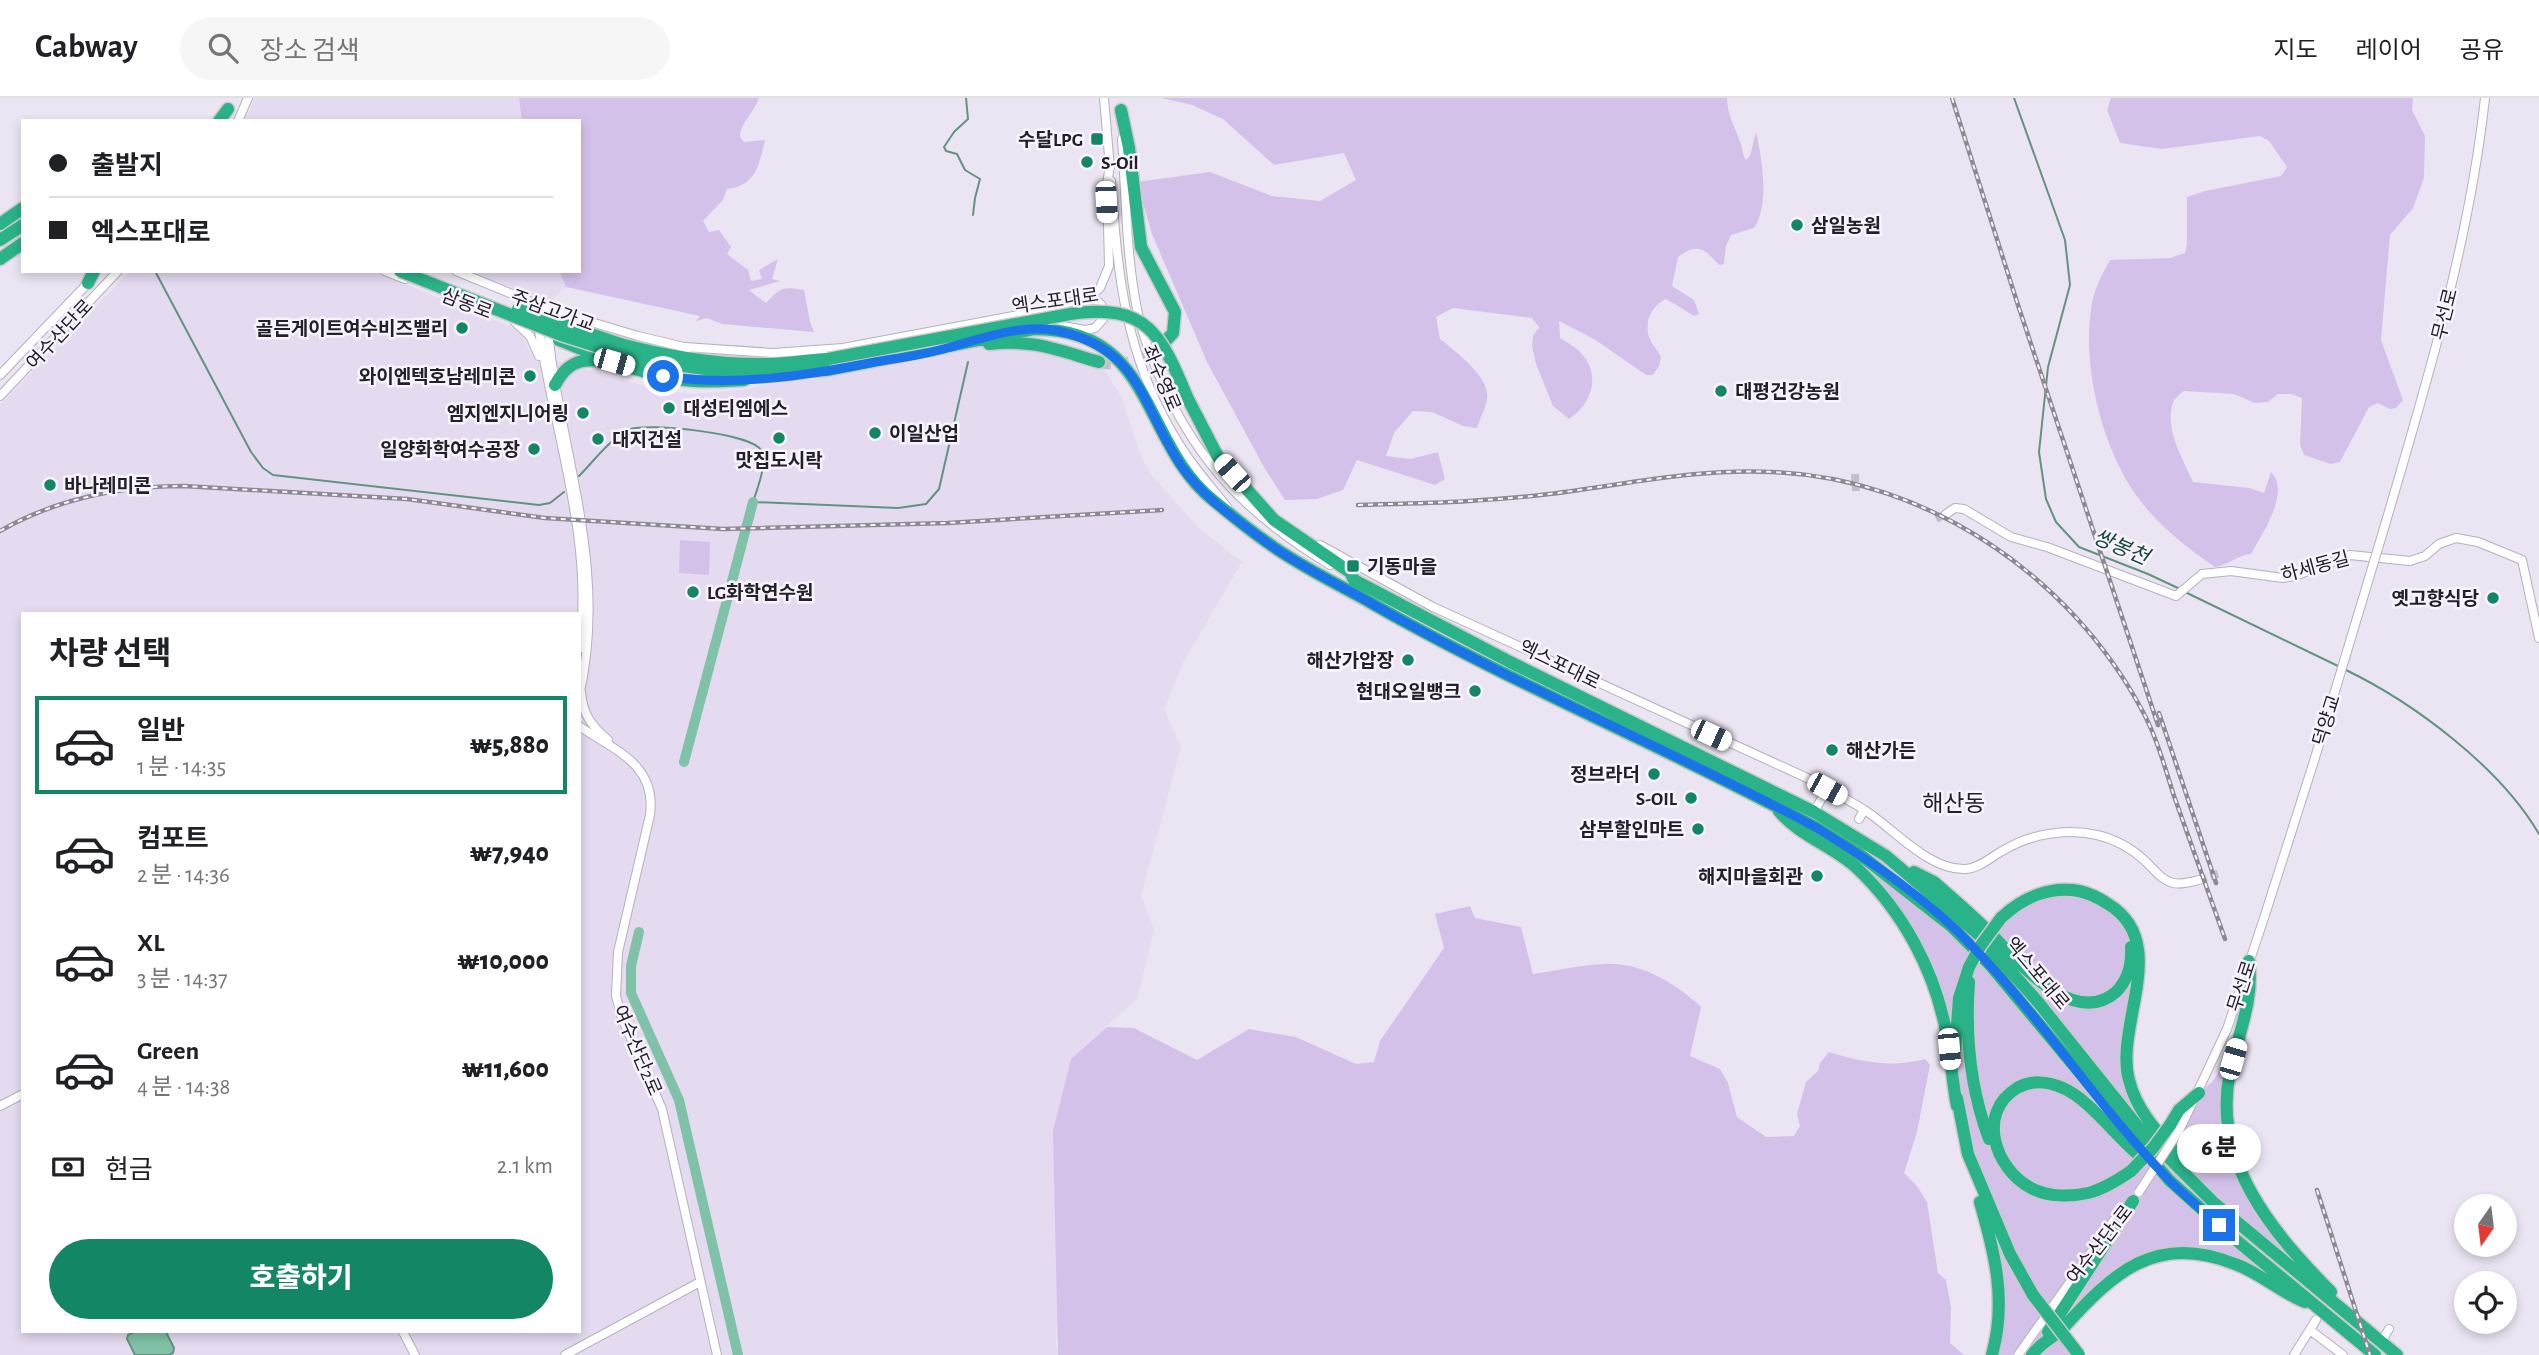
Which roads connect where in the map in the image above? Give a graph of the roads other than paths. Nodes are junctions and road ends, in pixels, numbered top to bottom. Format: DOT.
graph roads {
  1 [pos="248,98"];
  2 [pos="1104,98"];
  3 [pos="2484,98"];
  4 [pos="1120,104"];
  5 [pos="239,119"];
  6 [pos="1110,164"];
  7 [pos="21,209"];
  8 [pos="0,224"];
  9 [pos="21,226"];
  10 [pos="21,236"];
  11 [pos="0,240"];
  12 [pos="21,244"];
  13 [pos="0,250"];
  14 [pos="0,259"];
  15 [pos="116,273"];
  16 [pos="390,273"];
  17 [pos="405,273"];
  18 [pos="429,273"];
  19 [pos="461,273"];
  20 [pos="93,275"];
  21 [pos="1087,298"];
  22 [pos="535,303"];
  23 [pos="546,308"];
  24 [pos="515,322"];
  25 [pos="1034,329"];
  26 [pos="544,334"];
  27 [pos="685,347"];
  28 [pos="947,348"];
  29 [pos="1158,349"];
  30 [pos="616,353"];
  31 [pos="791,362"];
  32 [pos="1099,362"];
  33 [pos="827,365"];
  34 [pos="0,375"];
  35 [pos="552,385"];
  36 [pos="0,396"];
  37 [pos="1946,514"];
  38 [pos="1237,518"];
  39 [pos="2385,525"];
  40 [pos="1309,537"];
  41 [pos="1350,570"];
  42 [pos="581,626"];
  43 [pos="2539,638"];
  44 [pos="581,685"];
  45 [pos="581,698"];
  46 [pos="581,727"];
  47 [pos="581,736"];
  48 [pos="597,738"];
  49 [pos="617,750"];
  50 [pos="1827,789"];
  51 [pos="1774,806"];
  52 [pos="1864,810"];
  53 [pos="1815,811"];
  54 [pos="1858,819"];
  55 [pos="1886,856"];
  56 [pos="2199,880"];
  57 [pos="2108,904"];
  58 [pos="2265,915"];
  59 [pos="2249,961"];
  60 [pos="1969,967"];
  61 [pos="2199,1093"];
  62 [pos="21,1095"];
  63 [pos="0,1106"];
  64 [pos="1957,1106"];
  65 [pos="2175,1128"];
  66 [pos="1968,1154"];
  67 [pos="2014,1176"];
  68 [pos="2169,1180"];
  69 [pos="2136,1197"];
  70 [pos="2242,1228"];
  71 [pos="701,1282"];
  72 [pos="2317,1314"];
  73 [pos="2389,1329"];
  74 [pos="2310,1330"];
  75 [pos="404,1333"];
  76 [pos="2381,1342"];
  77 [pos="2040,1343"];
  78 [pos="415,1355"];
  79 [pos="565,1355"];
  80 [pos="717,1355"];
  81 [pos="1992,1355"];
  82 [pos="2018,1355"];
  83 [pos="2032,1355"];
  84 [pos="2079,1355"];
  85 [pos="2294,1355"];
  86 [pos="2343,1355"];
  87 [pos="2375,1355"];
  88 [pos="2397,1355"];
  1 -- 5 [label="street"];
  2 -- 6 [label="street, 좌수영로"];
  3 -- 39 [label="street, 무선로"];
  4 -- 29 [label="highway"];
  4 -- 41 [label="street, 좌수영로"];
  6 -- 21 [label="street"];
  6 -- 38 [label="street, 좌수영로"];
  7 -- 8 [label="highway"];
  9 -- 11 [label="highway"];
  10 -- 13 [label="highway"];
  12 -- 14 [label="highway"];
  15 -- 36 [label="street, 여수산단로"];
  16 -- 24 [label="street, 삼동로"];
  17 -- 30 [label="highway, 주삼고가교, bridge"];
  18 -- 30 [label="highway, 주삼고가교, bridge"];
  19 -- 22 [label="street, 삼동로"];
  20 -- 34 [label="street, 여수산단로"];
  21 -- 25 [label="street"];
  21 -- 27 [label="street"];
  22 -- 23 [label="street, 삼동로"];
  22 -- 26 [label="street"];
  23 -- 26 [label="street"];
  23 -- 27 [label="street, 삼동로"];
  24 -- 26 [label="street, 삼동로"];
  24 -- 35 [label="street"];
  25 -- 28 [label="highway, 엑스포대로"];
  25 -- 38 [label="highway, 엑스포대로"];
  26 -- 30 [label="highway"];
  26 -- 35 [label="street"];
  27 -- 31 [label="street"];
  28 -- 32 [label="highway"];
  28 -- 33 [label="highway, 엑스포대로"];
  30 -- 31 [label="highway, 엑스포대로"];
  30 -- 33 [label="highway, 엑스포대로"];
  30 -- 35 [label="highway"];
  31 -- 33 [label="highway, 엑스포대로"];
  33 -- 41 [label="highway, 엑스포대로, bridge"];
  35 -- 42 [label="street"];
  35 -- 44 [label="street"];
  37 -- 43 [label="street, 하세동길"];
  38 -- 51 [label="highway, 엑스포대로"];
  39 -- 58 [label="street, 덕양교, bridge"];
  40 -- 41 [label="street"];
  41 -- 50 [label="street"];
  41 -- 53 [label="highway, 엑스포대로"];
  45 -- 49 [label="street"];
  46 -- 48 [label="street, 여수산단2로"];
  47 -- 48 [label="street"];
  48 -- 49 [label="street, 여수산단2로"];
  49 -- 71 [label="street, 여수산단2로"];
  50 -- 52 [label="street"];
  50 -- 53 [label="street"];
  51 -- 64 [label="highway"];
  51 -- 68 [label="highway, 엑스포대로"];
  52 -- 54 [label="street"];
  52 -- 56 [label="street"];
  53 -- 55 [label="highway, 엑스포대로"];
  55 -- 57 [label="highway"];
  55 -- 70 [label="highway, 엑스포대로"];
  57 -- 60 [label="highway, bridge"];
  57 -- 70 [label="highway"];
  58 -- 59 [label="street, 무선로"];
  59 -- 61 [label="street, 무선로"];
  59 -- 76 [label="highway"];
  60 -- 64 [label="highway"];
  60 -- 67 [label="highway"];
  61 -- 65 [label="highway"];
  62 -- 63 [label="street"];
  64 -- 66 [label="highway"];
  65 -- 67 [label="highway, bridge"];
  65 -- 69 [label="street, 여수산단1로, bridge"];
  66 -- 81 [label="highway"];
  66 -- 84 [label="highway, bridge"];
  67 -- 68 [label="highway"];
  68 -- 72 [label="highway, 엑스포대로"];
  69 -- 77 [label="highway"];
  69 -- 82 [label="street, 여수산단1로"];
  70 -- 76 [label="highway, 엑스포대로"];
  71 -- 79 [label="street"];
  71 -- 80 [label="street, 여수산단2로"];
  72 -- 74 [label="street"];
  72 -- 77 [label="highway"];
  72 -- 87 [label="highway, 엑스포대로"];
  73 -- 76 [label="street"];
  74 -- 85 [label="street"];
  74 -- 86 [label="street"];
  75 -- 78 [label="street"];
  76 -- 88 [label="highway, 엑스포대로"];
  77 -- 83 [label="highway"];
}
